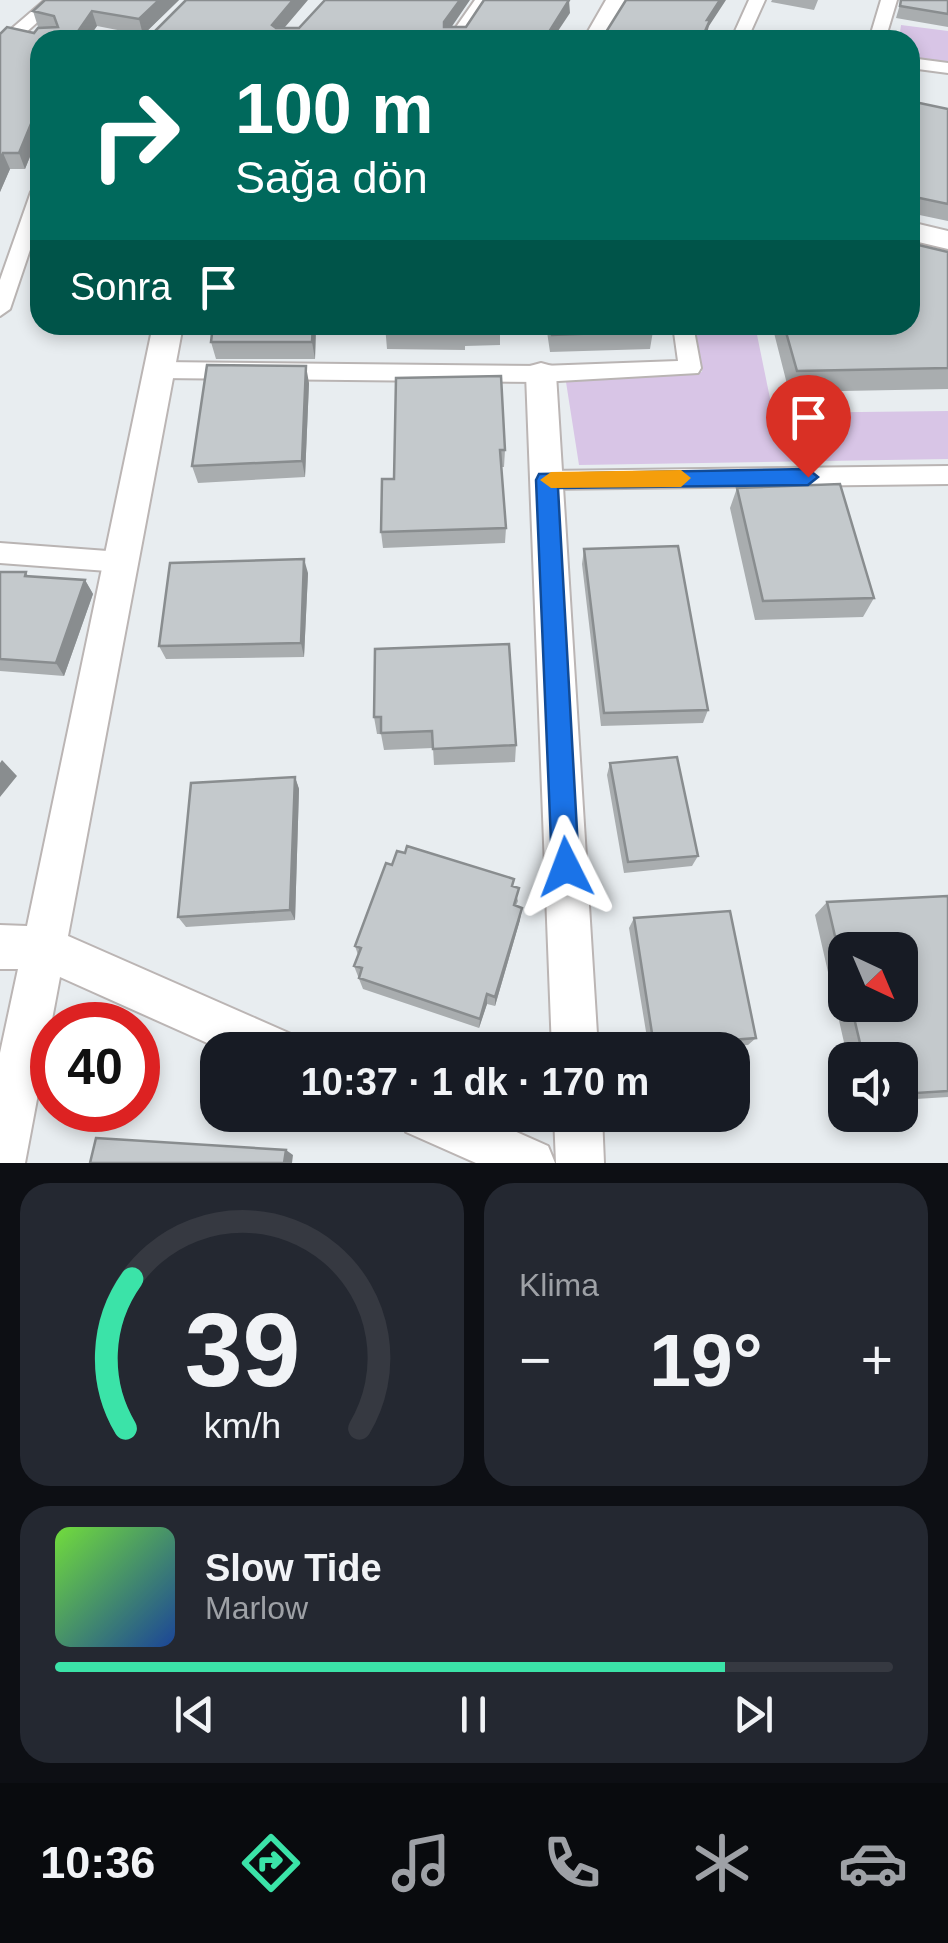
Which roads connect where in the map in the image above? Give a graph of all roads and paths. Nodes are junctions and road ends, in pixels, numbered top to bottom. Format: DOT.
graph roads {
  1 [pos="54,0"];
  2 [pos="483,0"];
  3 [pos="617,0"];
  4 [pos="757,0"];
  5 [pos="889,0"];
  6 [pos="461,30"];
  7 [pos="600,30"];
  8 [pos="744,30"];
  9 [pos="880,30"];
  10 [pos="8,31"];
  11 [pos="920,64"];
  12 [pos="948,68"];
  13 [pos="920,233"];
  14 [pos="0,234"];
  15 [pos="30,235"];
  16 [pos="30,240"];
  17 [pos="948,240"];
  18 [pos="0,309"];
  19 [pos="166,335"];
  20 [pos="684,335"];
  21 [pos="159,370"];
  22 [pos="541,374"];
  23 [pos="948,476"];
  24 [pos="546,480"];
  25 [pos="0,553"];
  26 [pos="121,562"];
  27 [pos="0,947"];
  28 [pos="44,948"];
  29 [pos="234,1032"];
  30 [pos="574,1032"];
  31 [pos="461,1132"];
  32 [pos="579,1132"];
  33 [pos="1,1163"];
  34 [pos="531,1163"];
  35 [pos="580,1163"];
  1 -- 10 [label="street"];
  2 -- 6 [label="street"];
  3 -- 7 [label="street"];
  4 -- 8 [label="street"];
  5 -- 9 [label="street"];
  11 -- 12 [label="street"];
  13 -- 17 [label="street"];
  14 -- 15 [label="street"];
  16 -- 18 [label="street"];
  19 -- 21 [label="street"];
  20 -- 22 [label="street"];
  21 -- 22 [label="street"];
  21 -- 26 [label="street"];
  22 -- 24 [label="street"];
  23 -- 24 [label="street"];
  24 -- 30 [label="street"];
  25 -- 26 [label="street"];
  26 -- 28 [label="street"];
  27 -- 28 [label="street"];
  28 -- 29 [label="street"];
  28 -- 33 [label="street"];
  31 -- 34 [label="street"];
  32 -- 35 [label="street"];
}
